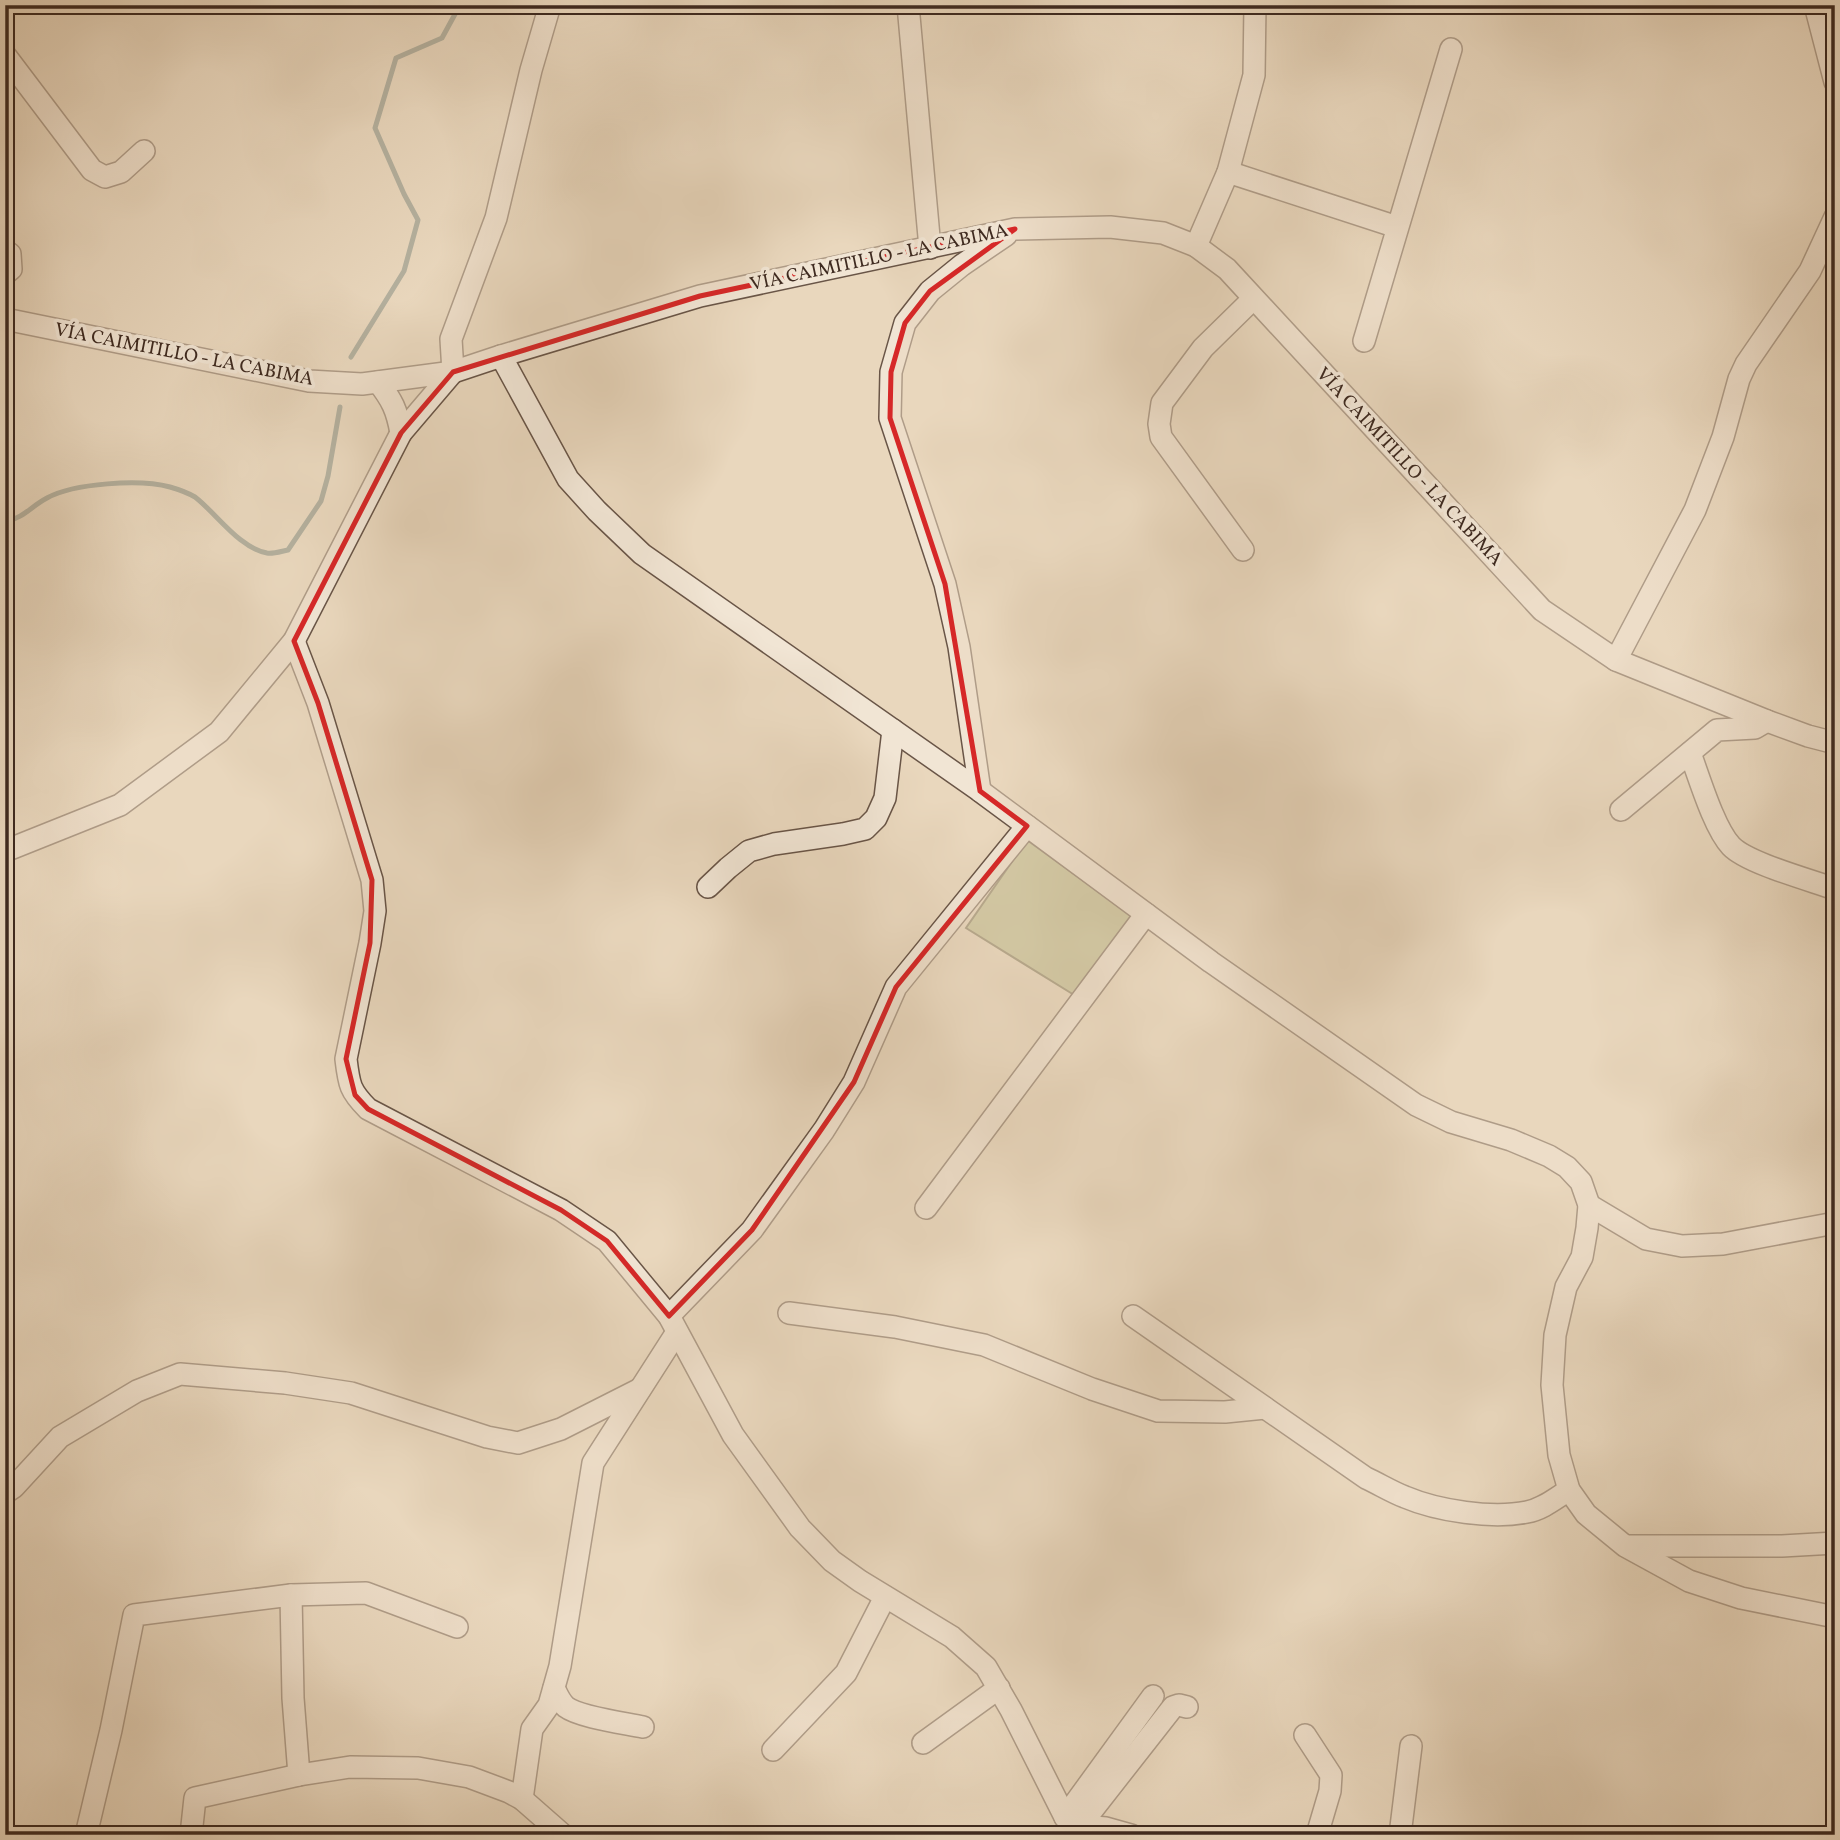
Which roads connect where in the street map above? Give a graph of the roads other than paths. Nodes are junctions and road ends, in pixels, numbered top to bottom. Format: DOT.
graph roads {
  1 [pos="550,5"];
  2 [pos="908,5"];
  3 [pos="1255,5"];
  4 [pos="1815,5"];
  5 [pos="1451,49"];
  6 [pos="5,55"];
  7 [pos="1835,82"];
  8 [pos="144,151"];
  9 [pos="1228,172"];
  10 [pos="1835,217"];
  11 [pos="1398,227"];
  12 [pos="1015,229"];
  13 [pos="1196,246"];
  14 [pos="930,247"];
  15 [pos="5,250"];
  16 [pos="5,274"];
  17 [pos="1253,299"];
  18 [pos="5,319"];
  19 [pos="1364,341"];
  20 [pos="501,356"];
  21 [pos="453,372"];
  22 [pos="370,383"];
  23 [pos="401,433"];
  24 [pos="1243,550"];
  25 [pos="294,641"];
  26 [pos="1616,660"];
  27 [pos="1767,722"];
  28 [pos="893,730"];
  29 [pos="1835,743"];
  30 [pos="1690,752"];
  31 [pos="980,791"];
  32 [pos="1621,810"];
  33 [pos="1027,826"];
  34 [pos="5,851"];
  35 [pos="708,887"];
  36 [pos="1835,889"];
  37 [pos="1146,914"];
  38 [pos="1589,1205"];
  39 [pos="926,1208"];
  40 [pos="1835,1223"];
  41 [pos="789,1313"];
  42 [pos="1133,1316"];
  43 [pos="673,1324"];
  44 [pos="640,1389"];
  45 [pos="1265,1408"];
  46 [pos="1569,1490"];
  47 [pos="5,1493"];
  48 [pos="1835,1543"];
  49 [pos="1625,1546"];
  50 [pos="291,1595"];
  51 [pos="886,1597"];
  52 [pos="1835,1617"];
  53 [pos="457,1627"];
  54 [pos="554,1688"];
  55 [pos="999,1688"];
  56 [pos="1153,1696"];
  57 [pos="1187,1707"];
  58 [pos="643,1727"];
  59 [pos="1305,1735"];
  60 [pos="923,1743"];
  61 [pos="1411,1746"];
  62 [pos="773,1750"];
  63 [pos="299,1775"];
  64 [pos="522,1799"];
  65 [pos="1068,1826"];
  66 [pos="86,1835"];
  67 [pos="191,1835"];
  68 [pos="563,1835"];
  69 [pos="1131,1835"];
  70 [pos="1317,1835"];
  71 [pos="1400,1835"];
  1 -- 21 [label="street"];
  2 -- 14 [label="street"];
  3 -- 9 [label="street"];
  4 -- 7 [label="street"];
  5 -- 11 [label="street"];
  6 -- 8 [label="street"];
  9 -- 11 [label="street"];
  9 -- 13 [label="street"];
  10 -- 26 [label="street"];
  11 -- 19 [label="street"];
  12 -- 13 [label="street, VÍA CAIMITILLO - LA CABIMA"];
  12 -- 14 [label="street, VÍA CAIMITILLO - LA CABIMA"];
  12 -- 31 [label="street"];
  13 -- 17 [label="street, VÍA CAIMITILLO - LA CABIMA"];
  14 -- 20 [label="street, VÍA CAIMITILLO - LA CABIMA"];
  15 -- 16 [label="street"];
  17 -- 24 [label="street"];
  17 -- 26 [label="street, VÍA CAIMITILLO - LA CABIMA"];
  18 -- 22 [label="street, VÍA CAIMITILLO - LA CABIMA"];
  20 -- 21 [label="street, VÍA CAIMITILLO - LA CABIMA"];
  20 -- 28 [label="street"];
  21 -- 22 [label="street, VÍA CAIMITILLO - LA CABIMA"];
  21 -- 23 [label="street"];
  22 -- 23 [label="street"];
  23 -- 25 [label="street"];
  25 -- 34 [label="street"];
  25 -- 43 [label="street"];
  26 -- 27 [label="street, VÍA CAIMITILLO - LA CABIMA"];
  27 -- 29 [label="street, VÍA CAIMITILLO - LA CABIMA"];
  27 -- 30 [label="street"];
  28 -- 31 [label="street"];
  28 -- 35 [label="street"];
  30 -- 32 [label="street"];
  30 -- 36 [label="street"];
  31 -- 33 [label="street"];
  33 -- 37 [label="street"];
  33 -- 43 [label="street"];
  37 -- 38 [label="street"];
  37 -- 39 [label="street"];
  38 -- 40 [label="street"];
  38 -- 46 [label="street"];
  41 -- 45 [label="street"];
  42 -- 45 [label="street"];
  43 -- 44 [label="street"];
  43 -- 51 [label="street"];
  44 -- 47 [label="street"];
  44 -- 54 [label="street"];
  45 -- 46 [label="street"];
  46 -- 49 [label="street"];
  48 -- 49 [label="street"];
  49 -- 52 [label="street"];
  50 -- 53 [label="street"];
  50 -- 63 [label="street"];
  50 -- 66 [label="street"];
  51 -- 55 [label="street"];
  51 -- 62 [label="street"];
  54 -- 58 [label="street"];
  54 -- 64 [label="street"];
  55 -- 60 [label="street"];
  55 -- 65 [label="street"];
  56 -- 65 [label="street"];
  57 -- 65 [label="street"];
  59 -- 70 [label="street"];
  61 -- 71 [label="street"];
  63 -- 64 [label="street"];
  63 -- 67 [label="street"];
  64 -- 68 [label="street"];
  65 -- 69 [label="street"];
}
